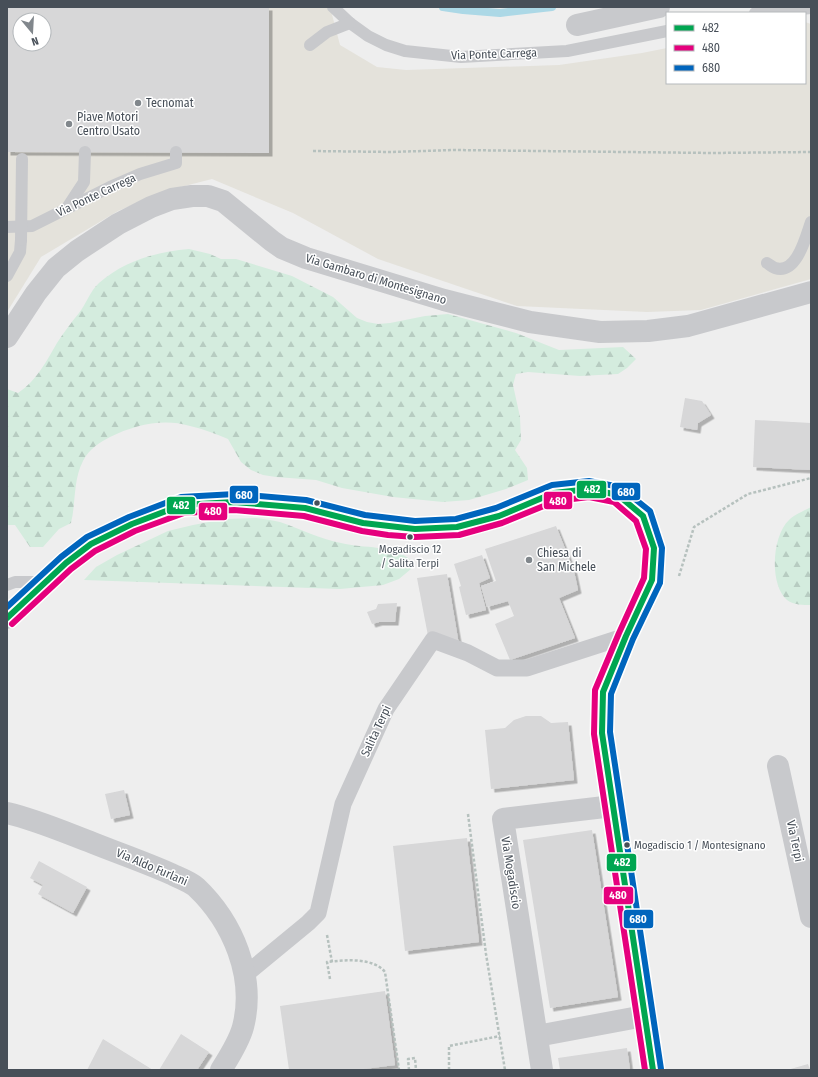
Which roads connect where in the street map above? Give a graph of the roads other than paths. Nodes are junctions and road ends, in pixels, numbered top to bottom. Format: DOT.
graph roads {
  1 [pos="333,7"];
  2 [pos="659,7"];
  3 [pos="811,8"];
  4 [pos="766,12"];
  5 [pos="350,23"];
  6 [pos="577,25"];
  7 [pos="666,31"];
  8 [pos="310,45"];
  9 [pos="85,152"];
  10 [pos="176,152"];
  11 [pos="22,159"];
  12 [pos="66,208"];
  13 [pos="811,222"];
  14 [pos="7,227"];
  15 [pos="767,263"];
  16 [pos="7,276"];
  17 [pos="811,292"];
  18 [pos="7,337"];
  19 [pos="45,582"];
  20 [pos="7,585"];
  21 [pos="7,618"];
  22 [pos="626,636"];
  23 [pos="778,766"];
  24 [pos="613,806"];
  25 [pos="7,813"];
  26 [pos="811,917"];
  27 [pos="246,975"];
  28 [pos="644,1016"];
  29 [pos="537,1036"];
  30 [pos="221,1070"];
  31 [pos="542,1070"];
  32 [pos="653,1070"];
  1 -- 5 [label="lane, Via Ponte Carrega"];
  2 -- 6 [label="street"];
  3 -- 4 [label="lane"];
  5 -- 7 [label="lane, Via Ponte Carrega"];
  5 -- 8 [label="lane"];
  9 -- 12 [label="lane"];
  10 -- 12 [label="lane, Via Ponte Carrega"];
  11 -- 16 [label="lane, bridge"];
  12 -- 14 [label="lane, Via Ponte Carrega"];
  13 -- 15 [label="lane"];
  17 -- 18 [label="street, Via Gambaro di Montesignano"];
  19 -- 20 [label="lane"];
  19 -- 21 [label="street"];
  19 -- 22 [label="street"];
  22 -- 24 [label="street"];
  22 -- 27 [label="street, Salita Terpi"];
  23 -- 26 [label="street, Via Terpi"];
  24 -- 28 [label="street"];
  24 -- 29 [label="street, Via Mogadiscio"];
  25 -- 27 [label="street, Via Aldo Furlani"];
  27 -- 30 [label="street, Via Aldo Furlani"];
  28 -- 29 [label="street"];
  28 -- 32 [label="street"];
  29 -- 31 [label="street, Via Mogadiscio"];
}
